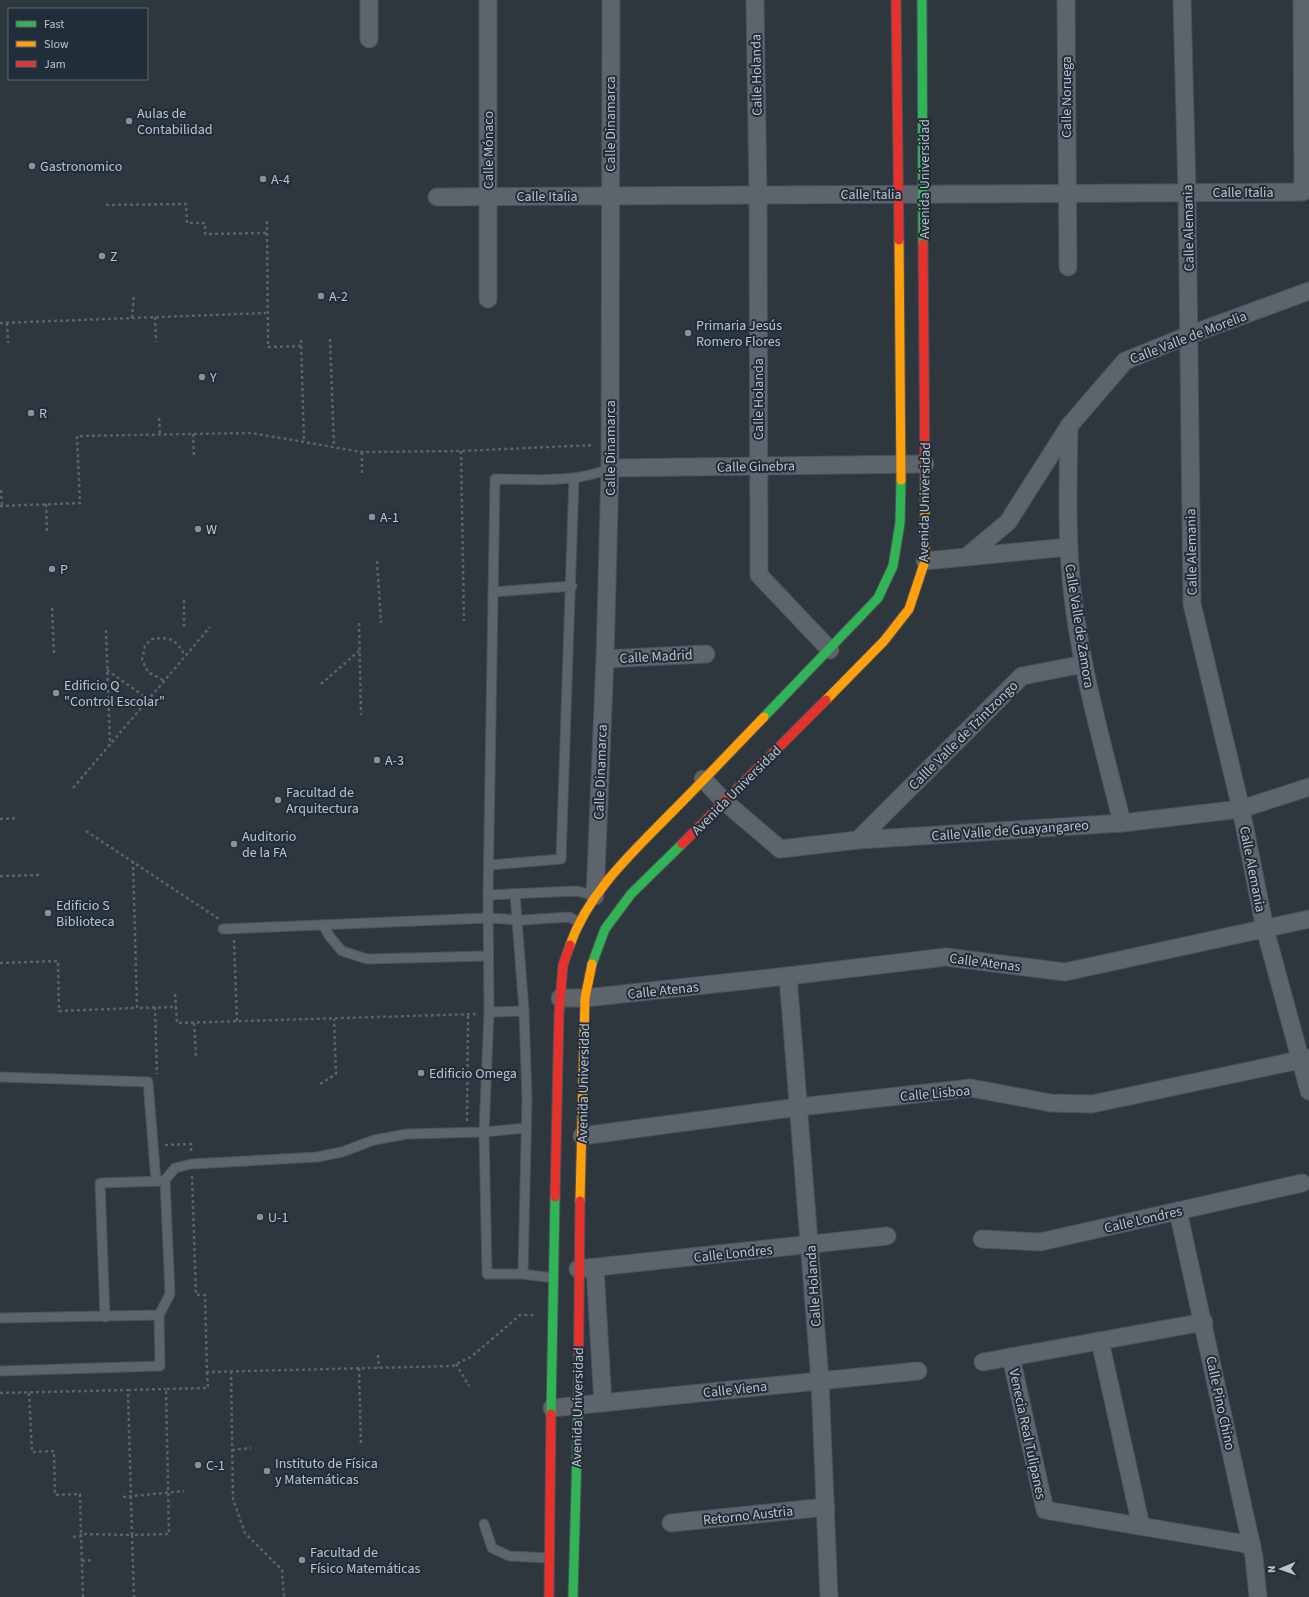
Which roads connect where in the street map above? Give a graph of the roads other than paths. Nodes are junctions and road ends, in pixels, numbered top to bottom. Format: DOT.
graph roads {
  1 [pos="369,0"];
  2 [pos="488,0"];
  3 [pos="611,0"];
  4 [pos="755,0"];
  5 [pos="896,0"];
  6 [pos="922,0"];
  7 [pos="1066,0"];
  8 [pos="1182,0"];
  9 [pos="1302,0"];
  10 [pos="369,39"];
  11 [pos="1188,192"];
  12 [pos="1066,193"];
  13 [pos="898,194"];
  14 [pos="924,194"];
  15 [pos="758,195"];
  16 [pos="610,196"];
  17 [pos="437,197"];
  18 [pos="488,197"];
  19 [pos="1068,267"];
  20 [pos="1309,291"];
  21 [pos="488,299"];
  22 [pos="1189,335"];
  23 [pos="1069,426"];
  24 [pos="902,464"];
  25 [pos="925,464"];
  26 [pos="758,466"];
  27 [pos="610,468"];
  28 [pos="574,478"];
  29 [pos="1068,546"];
  30 [pos="966,557"];
  31 [pos="925,561"];
  32 [pos="572,586"];
  33 [pos="493,592"];
  34 [pos="830,650"];
  35 [pos="706,654"];
  36 [pos="605,659"];
  37 [pos="1084,664"];
  38 [pos="703,779"];
  39 [pos="1309,787"];
  40 [pos="726,802"];
  41 [pos="1241,810"];
  42 [pos="1122,823"];
  43 [pos="858,840"];
  44 [pos="490,865"];
  45 [pos="515,894"];
  46 [pos="488,895"];
  47 [pos="595,896"];
  48 [pos="487,918"];
  49 [pos="1309,919"];
  50 [pos="517,920"];
  51 [pos="579,922"];
  52 [pos="323,925"];
  53 [pos="223,929"];
  54 [pos="1265,929"];
  55 [pos="488,956"];
  56 [pos="788,976"];
  57 [pos="560,998"];
  58 [pos="585,998"];
  59 [pos="524,1011"];
  60 [pos="489,1012"];
  61 [pos="1305,1058"];
  62 [pos="0,1077"];
  63 [pos="1309,1091"];
  64 [pos="799,1107"];
  65 [pos="526,1128"];
  66 [pos="484,1132"];
  67 [pos="582,1136"];
  68 [pos="161,1181"];
  69 [pos="1302,1183"];
  70 [pos="1178,1211"];
  71 [pos="887,1236"];
  72 [pos="982,1239"];
  73 [pos="810,1244"];
  74 [pos="595,1268"];
  75 [pos="578,1269"];
  76 [pos="523,1274"];
  77 [pos="553,1278"];
  78 [pos="159,1315"];
  79 [pos="104,1317"];
  80 [pos="0,1318"];
  81 [pos="1204,1322"];
  82 [pos="1100,1341"];
  83 [pos="1011,1357"];
  84 [pos="983,1362"];
  85 [pos="0,1371"];
  86 [pos="918,1371"];
  87 [pos="820,1381"];
  88 [pos="603,1403"];
  89 [pos="578,1406"];
  90 [pos="552,1408"];
  91 [pos="826,1507"];
  92 [pos="671,1523"];
  93 [pos="484,1524"];
  94 [pos="1141,1526"];
  95 [pos="1252,1545"];
  96 [pos="551,1558"];
  97 [pos="549,1597"];
  98 [pos="573,1597"];
  99 [pos="829,1597"];
  100 [pos="1258,1597"];
  1 -- 10 [label="street"];
  2 -- 18 [label="street, Calle Mónaco"];
  3 -- 16 [label="street, Calle Dinamarca"];
  4 -- 15 [label="street, Calle Holanda"];
  5 -- 13 [label="street, Avenida Universidad"];
  6 -- 14 [label="street, Avenida Universidad"];
  7 -- 12 [label="street, Calle Noruega"];
  8 -- 11 [label="street, Calle Alemania"];
  9 -- 11 [label="street, Calle Italia"];
  11 -- 12 [label="street, Calle Italia"];
  11 -- 22 [label="street, Calle Alemania"];
  12 -- 14 [label="street, Calle Italia"];
  12 -- 19 [label="street, Calle Noruega"];
  13 -- 14 [label="street, Calle Italia"];
  13 -- 15 [label="street, Calle Italia"];
  13 -- 24 [label="street, Avenida Universidad"];
  14 -- 25 [label="street, Avenida Universidad"];
  15 -- 16 [label="street, Calle Italia"];
  15 -- 26 [label="street, Calle Holanda"];
  16 -- 18 [label="street, Calle Italia"];
  16 -- 27 [label="street, Calle Dinamarca"];
  17 -- 18 [label="street, Calle Italia"];
  18 -- 21 [label="street, Calle Mónaco"];
  20 -- 22 [label="street, Calle Valle de Morelia"];
  22 -- 23 [label="street, Calle Valle de Morelia"];
  22 -- 41 [label="street, Calle Alemania"];
  23 -- 29 [label="street, Calle Valle de Zamora"];
  23 -- 30 [label="street, Calle Valle de Morelia"];
  24 -- 25 [label="street, Calle Ginebra"];
  24 -- 26 [label="street, Calle Ginebra"];
  24 -- 34 [label="street, Avenida Universidad"];
  25 -- 31 [label="street, Avenida Universidad"];
  26 -- 27 [label="street, Calle Ginebra"];
  26 -- 34 [label="street, Calle Holanda"];
  27 -- 28 [label="lane"];
  27 -- 36 [label="street, Calle Dinamarca"];
  28 -- 32 [label="lane"];
  28 -- 33 [label="lane"];
  29 -- 30 [label="street"];
  29 -- 37 [label="street, Calle Valle de Zamora"];
  30 -- 31 [label="street"];
  31 -- 40 [label="street, Avenida Universidad"];
  32 -- 33 [label="lane"];
  32 -- 44 [label="lane"];
  33 -- 44 [label="lane"];
  34 -- 38 [label="street, Avenida Universidad"];
  35 -- 36 [label="street, Calle Madrid"];
  36 -- 47 [label="street, Calle Dinamarca"];
  37 -- 42 [label="street, Calle Valle de Zamora"];
  37 -- 43 [label="street, Callle Valle de Tzintzongo"];
  38 -- 40 [label="street, Calle Valle de Guayangareo"];
  38 -- 47 [label="street, Avenida Universidad"];
  39 -- 41 [label="street, Calle Valle de Guayangareo"];
  40 -- 43 [label="street, Calle Valle de Guayangareo"];
  40 -- 58 [label="street, Avenida Universidad"];
  41 -- 42 [label="street, Calle Valle de Guayangareo"];
  41 -- 54 [label="street, Calle Alemania"];
  42 -- 43 [label="street, Calle Valle de Guayangareo"];
  44 -- 46 [label="lane"];
  45 -- 46 [label="lane"];
  45 -- 47 [label="lane"];
  45 -- 50 [label="lane"];
  46 -- 48 [label="lane"];
  47 -- 51 [label="street, Avenida Universidad"];
  48 -- 50 [label="lane"];
  48 -- 52 [label="lane"];
  48 -- 55 [label="lane"];
  49 -- 54 [label="street, Calle Atenas"];
  50 -- 51 [label="lane"];
  50 -- 59 [label="lane"];
  51 -- 57 [label="street, Avenida Universidad"];
  52 -- 53 [label="lane"];
  52 -- 55 [label="lane"];
  54 -- 56 [label="street, Calle Atenas"];
  54 -- 61 [label="street, Calle Alemania"];
  55 -- 60 [label="lane"];
  56 -- 58 [label="street, Calle Atenas"];
  56 -- 64 [label="street, Calle Holanda"];
  57 -- 58 [label="street, Calle Atenas"];
  57 -- 77 [label="street, Avenida Universidad"];
  58 -- 67 [label="street, Avenida Universidad"];
  59 -- 60 [label="lane"];
  59 -- 65 [label="lane"];
  60 -- 66 [label="lane"];
  61 -- 63 [label="street, Calle Alemania"];
  61 -- 64 [label="street, Calle Lisboa"];
  62 -- 68 [label="lane"];
  64 -- 67 [label="street, Calle Lisboa"];
  64 -- 73 [label="street, Calle Holanda"];
  65 -- 66 [label="lane"];
  65 -- 76 [label="lane"];
  66 -- 68 [label="lane"];
  66 -- 76 [label="lane"];
  67 -- 75 [label="street, Avenida Universidad"];
  68 -- 78 [label="lane"];
  68 -- 79 [label="lane"];
  69 -- 70 [label="street, Calle Londres"];
  70 -- 72 [label="street, Calle Londres"];
  70 -- 81 [label="street, Calle Pino Chino"];
  71 -- 73 [label="street, Calle Londres"];
  73 -- 74 [label="street, Calle Londres"];
  73 -- 87 [label="street, Calle Holanda"];
  74 -- 75 [label="street, Calle Londres"];
  74 -- 88 [label="street, Avenida Universidad"];
  75 -- 89 [label="street, Avenida Universidad"];
  76 -- 77 [label="lane"];
  77 -- 90 [label="street, Avenida Universidad"];
  78 -- 79 [label="lane"];
  78 -- 85 [label="lane"];
  79 -- 80 [label="lane"];
  81 -- 82 [label="street, Venecia Real Tulipanes"];
  81 -- 95 [label="street, Calle Pino Chino"];
  82 -- 83 [label="street, Venecia Real Tulipanes"];
  82 -- 94 [label="street"];
  83 -- 84 [label="street, Venecia Real Tulipanes"];
  83 -- 94 [label="street, Venecia Real Tulipanes"];
  86 -- 87 [label="street, Calle Viena"];
  87 -- 88 [label="street, Calle Viena"];
  87 -- 91 [label="street, Calle Holanda"];
  88 -- 89 [label="street, Calle Viena"];
  89 -- 90 [label="street, Calle Viena"];
  89 -- 98 [label="street, Avenida Universidad"];
  90 -- 96 [label="street, Avenida Universidad"];
  91 -- 92 [label="street, Retorno Austria"];
  91 -- 99 [label="street, Calle Holanda"];
  93 -- 96 [label="lane"];
  94 -- 95 [label="street, Venecia Real Tulipanes"];
  95 -- 100 [label="street, Calle Pino Chino"];
  96 -- 97 [label="street, Avenida Universidad"];
}
